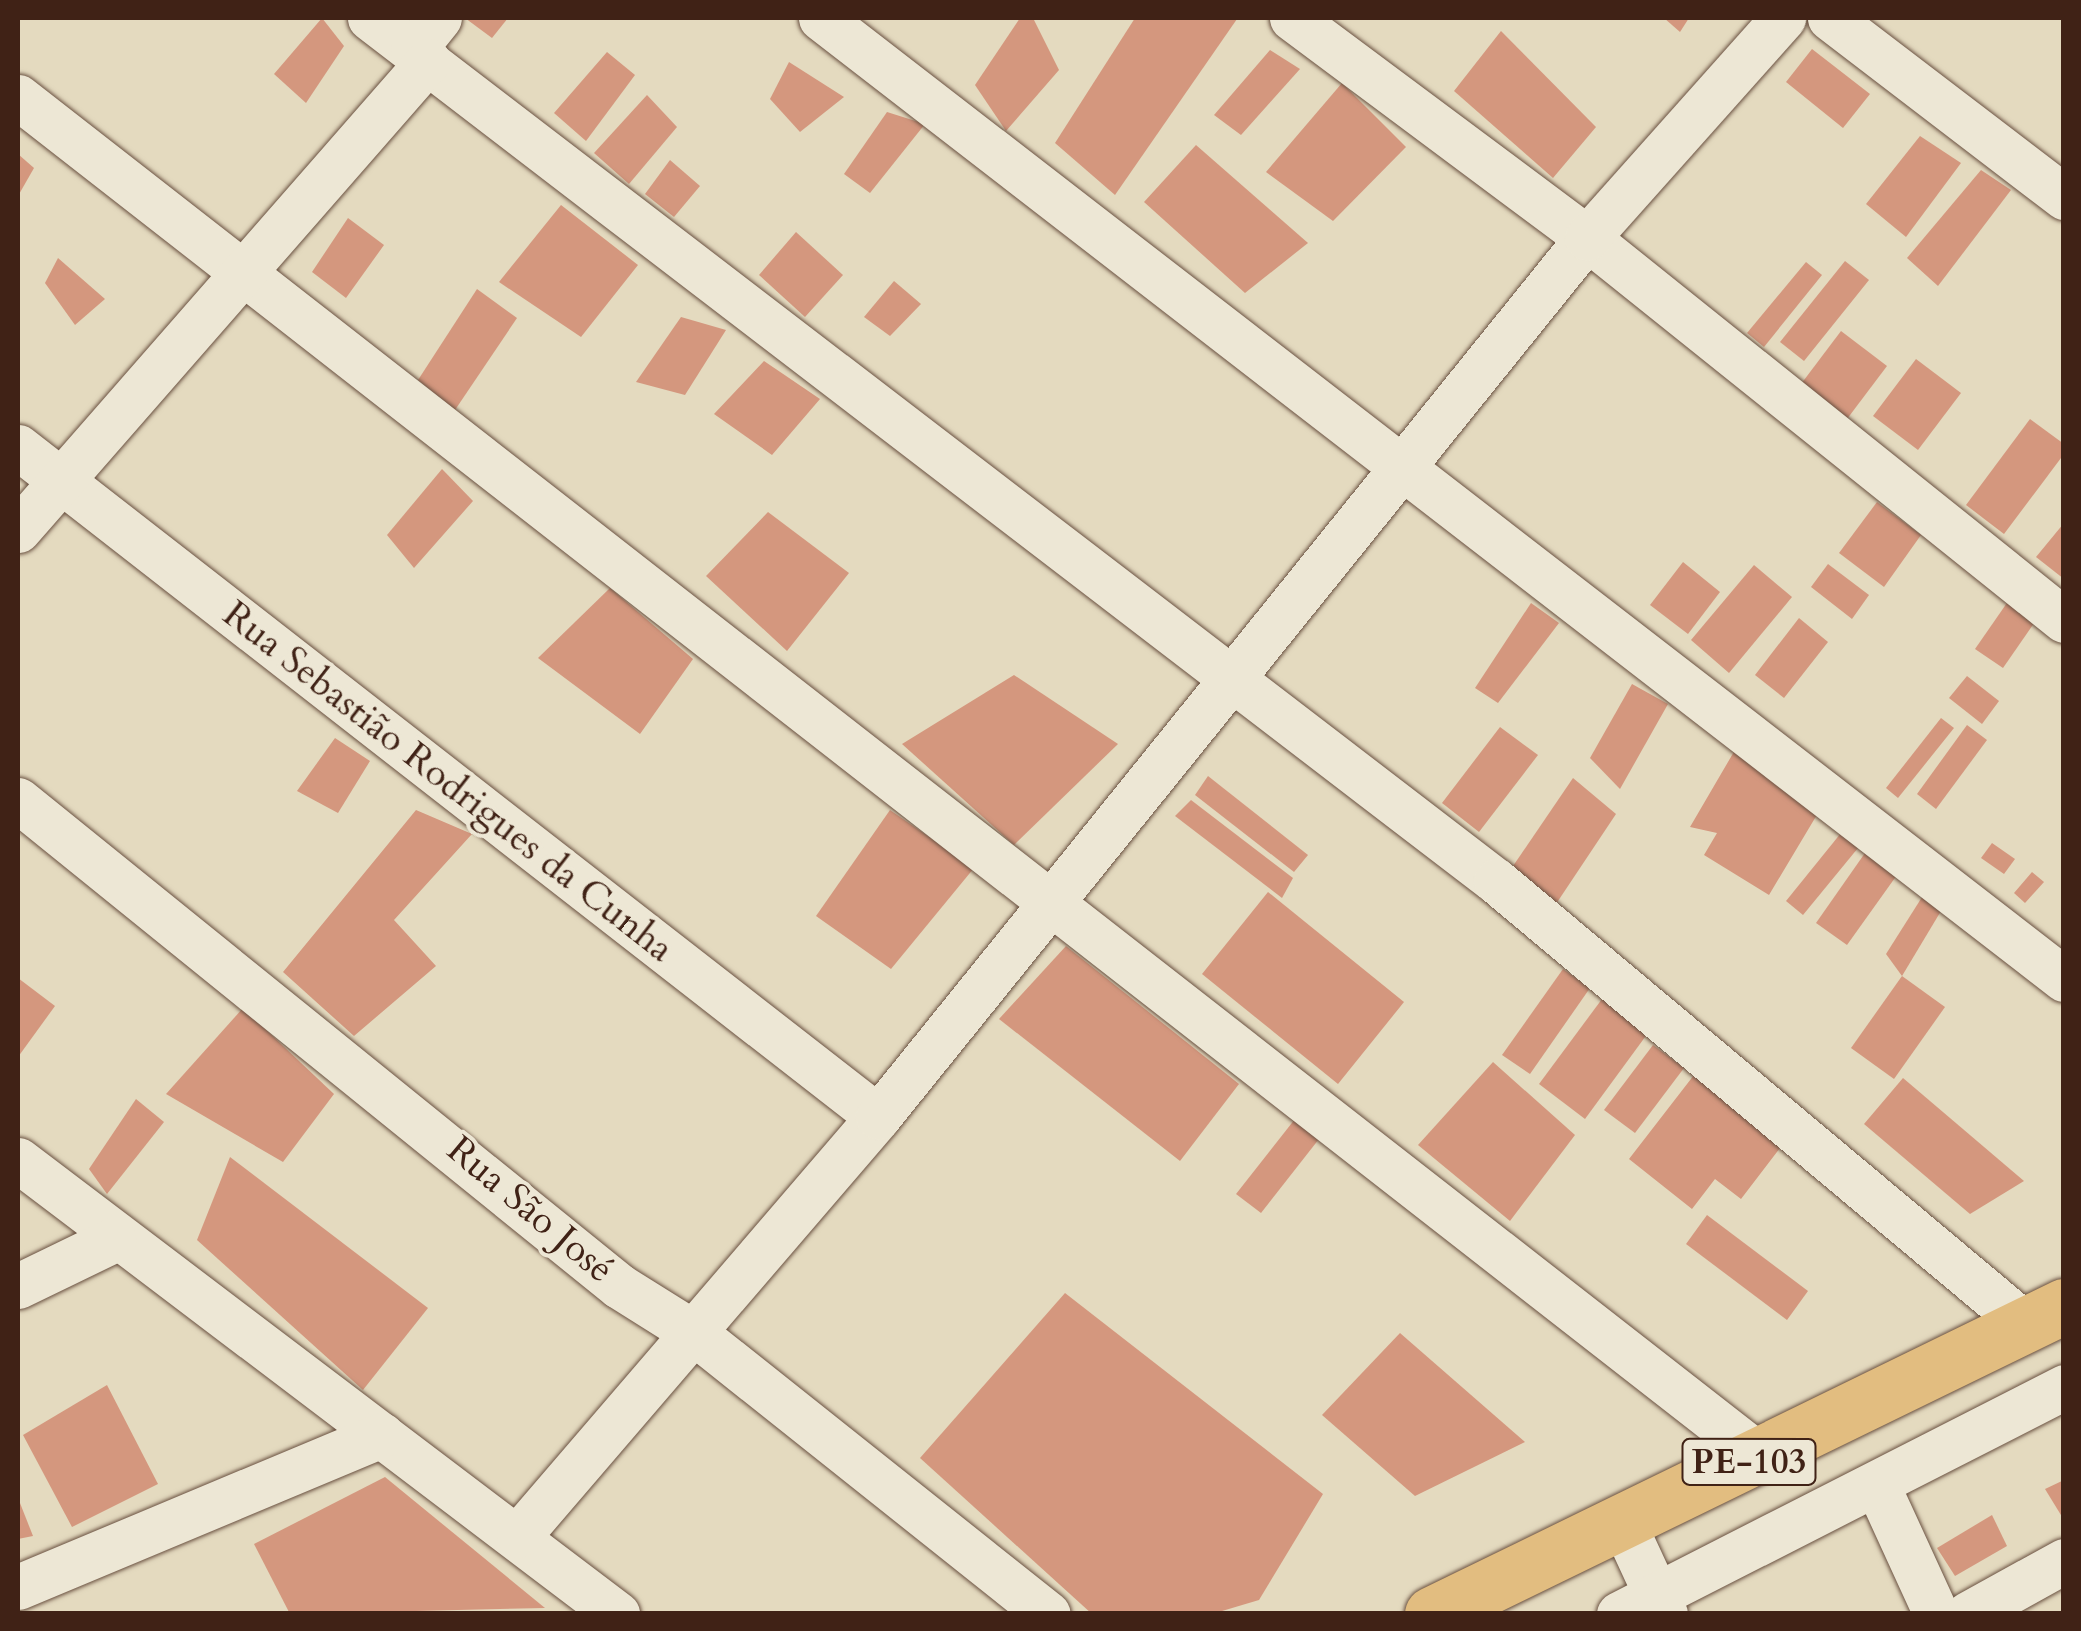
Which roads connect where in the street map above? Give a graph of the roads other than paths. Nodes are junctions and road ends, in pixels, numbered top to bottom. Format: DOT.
graph roads {
  1 [pos="370,18"];
  2 [pos="821,18"];
  3 [pos="1292,18"];
  4 [pos="1782,18"];
  5 [pos="1830,18"];
  6 [pos="427,43"];
  7 [pos="18,96"];
  8 [pos="2064,197"];
  9 [pos="1586,238"];
  10 [pos="236,275"];
  11 [pos="18,446"];
  12 [pos="1401,460"];
  13 [pos="62,481"];
  14 [pos="18,530"];
  15 [pos="2064,620"];
  16 [pos="1229,683"];
  17 [pos="18,800"];
  18 [pos="1052,900"];
  19 [pos="2064,980"];
  20 [pos="878,1117"];
  21 [pos="18,1160"];
  22 [pos="114,1240"];
  23 [pos="18,1286"];
  24 [pos="2045,1316"];
  25 [pos="697,1335"];
  26 [pos="2064,1387"];
  27 [pos="382,1435"];
  28 [pos="1760,1456"];
  29 [pos="1876,1485"];
  30 [pos="1623,1523"];
  31 [pos="519,1535"];
  32 [pos="2064,1562"];
  33 [pos="18,1587"];
  34 [pos="1646,1607"];
  35 [pos="611,1612"];
  36 [pos="1048,1614"];
  37 [pos="1432,1614"];
  38 [pos="1936,1614"];
  39 [pos="1968,1614"];
  1 -- 6 [label="street"];
  2 -- 12 [label="street"];
  3 -- 9 [label="street"];
  4 -- 9 [label="street"];
  5 -- 8 [label="street"];
  6 -- 10 [label="street"];
  6 -- 16 [label="street"];
  7 -- 10 [label="street"];
  9 -- 12 [label="street"];
  9 -- 15 [label="street"];
  10 -- 13 [label="street"];
  10 -- 18 [label="street"];
  11 -- 13 [label="street, Rua Sebastião Rodrigues da Cunha"];
  12 -- 16 [label="street"];
  12 -- 19 [label="street"];
  13 -- 14 [label="street"];
  13 -- 20 [label="street, Rua Sebastião Rodrigues da Cunha"];
  16 -- 18 [label="street"];
  16 -- 24 [label="street"];
  17 -- 25 [label="street, Rua São José"];
  18 -- 20 [label="street"];
  18 -- 28 [label="street"];
  20 -- 25 [label="street"];
  21 -- 22 [label="street"];
  22 -- 23 [label="street"];
  22 -- 27 [label="street"];
  24 -- 28 [label="main road, PE-103"];
  25 -- 31 [label="street"];
  25 -- 36 [label="street, Rua São José"];
  26 -- 29 [label="street"];
  27 -- 31 [label="street"];
  27 -- 33 [label="street"];
  28 -- 30 [label="main road, PE-103"];
  29 -- 34 [label="street"];
  29 -- 38 [label="street"];
  30 -- 34 [label="street"];
  30 -- 37 [label="main road, PE-103"];
  31 -- 35 [label="street"];
  32 -- 39 [label="street"];
}
